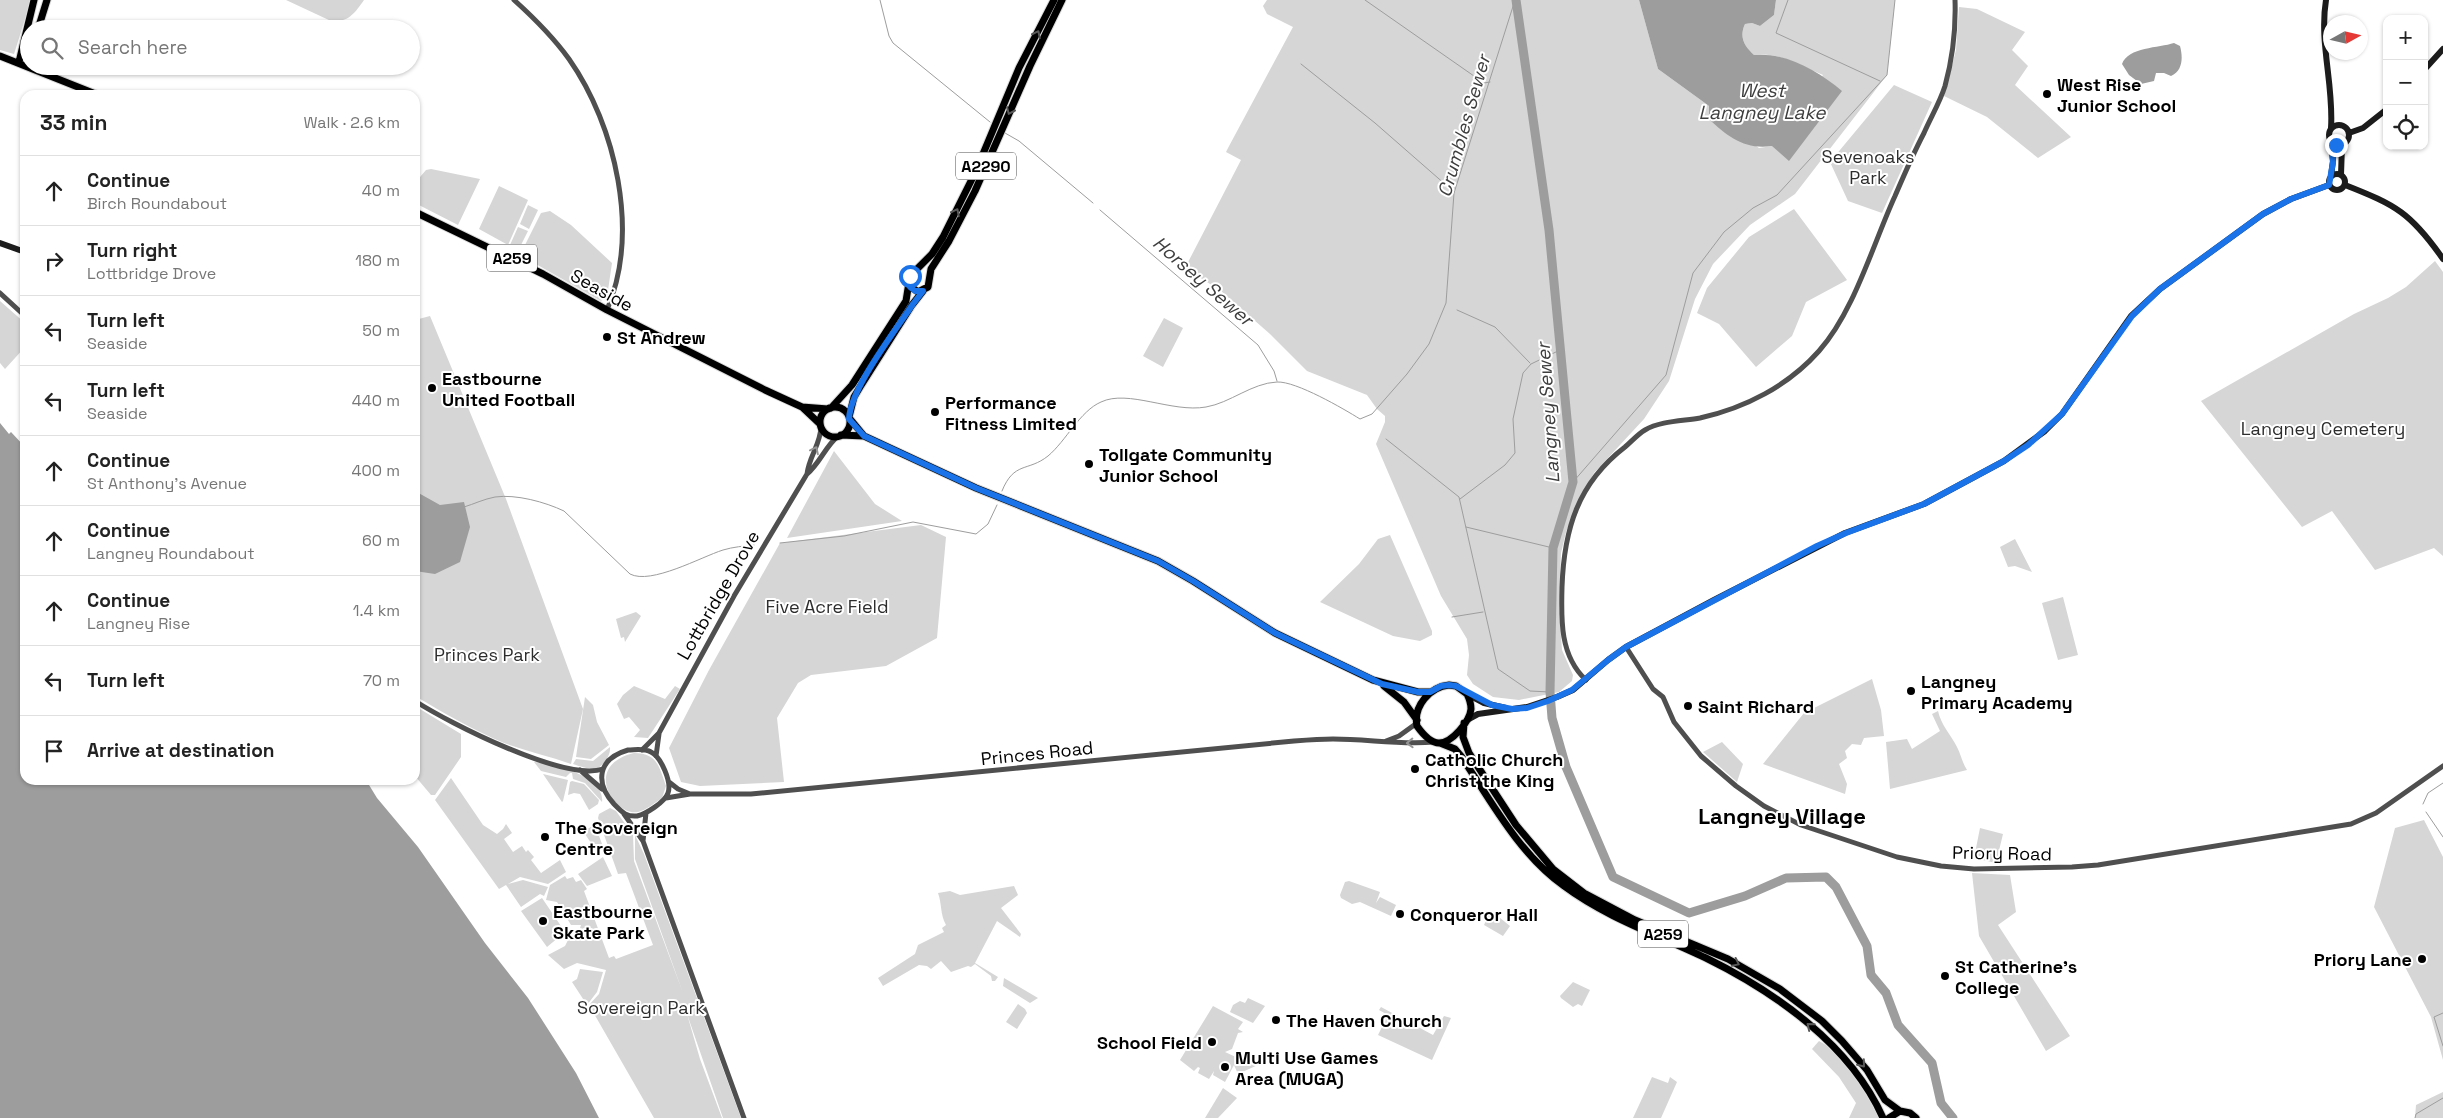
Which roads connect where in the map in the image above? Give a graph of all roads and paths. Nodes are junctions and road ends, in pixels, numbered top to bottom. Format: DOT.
graph roads {
  1 [pos="34,0"];
  2 [pos="47,0"];
  3 [pos="514,0"];
  4 [pos="1054,0"];
  5 [pos="1062,0"];
  6 [pos="1955,0"];
  7 [pos="2326,0"];
  8 [pos="29,20"];
  9 [pos="41,20"];
  10 [pos="2443,49"];
  11 [pos="20,54"];
  12 [pos="0,56"];
  13 [pos="18,62"];
  14 [pos="2428,66"];
  15 [pos="53,75"];
  16 [pos="87,90"];
  17 [pos="2332,107"];
  18 [pos="2383,112"];
  19 [pos="2341,125"];
  20 [pos="2331,128"];
  21 [pos="2349,133"];
  22 [pos="2331,141"];
  23 [pos="2342,144"];
  24 [pos="2342,175"];
  25 [pos="2331,176"];
  26 [pos="2329,185"];
  27 [pos="2345,185"];
  28 [pos="420,214"];
  29 [pos="0,243"];
  30 [pos="20,250"];
  31 [pos="2443,259"];
  32 [pos="917,271"];
  33 [pos="929,277"];
  34 [pos="909,284"];
  35 [pos="923,291"];
  36 [pos="0,293"];
  37 [pos="607,310"];
  38 [pos="20,311"];
  39 [pos="802,407"];
  40 [pos="829,408"];
  41 [pos="849,418"];
  42 [pos="821,425"];
  43 [pos="839,436"];
  44 [pos="864,436"];
  45 [pos="807,474"];
  46 [pos="1626,647"];
  47 [pos="1586,680"];
  48 [pos="1382,684"];
  49 [pos="1430,692"];
  50 [pos="1467,694"];
  51 [pos="420,703"];
  52 [pos="1512,709"];
  53 [pos="1417,721"];
  54 [pos="1465,722"];
  55 [pos="659,733"];
  56 [pos="1386,741"];
  57 [pos="1437,742"];
  58 [pos="642,750"];
  59 [pos="656,756"];
  60 [pos="2443,766"];
  61 [pos="603,769"];
  62 [pos="579,770"];
  63 [pos="668,781"];
  64 [pos="602,788"];
  65 [pos="690,794"];
  66 [pos="666,798"];
  67 [pos="646,812"];
  68 [pos="624,814"];
  69 [pos="643,841"];
  70 [pos="1900,1111"];
  71 [pos="744,1118"];
  72 [pos="1883,1118"];
  73 [pos="1889,1118"];
  74 [pos="1916,1118"];
  1 -- 8 [label="main road"];
  2 -- 9 [label="main road"];
  3 -- 37 [label="street"];
  32 -- 4 [label="main road, A2290, one-way"];
  5 -- 33 [label="main road, A2290, one-way"];
  6 -- 47 [label="street"];
  7 -- 17 [label="main road"];
  10 -- 14 [label="main road"];
  11 -- 13 [label="main road"];
  12 -- 13 [label="main road"];
  15 -- 16 [label="main road"];
  17 -- 19 [label="main road"];
  17 -- 20 [label="main road"];
  18 -- 21 [label="main road"];
  19 -- 20 [label="main road"];
  19 -- 21 [label="main road"];
  20 -- 22 [label="main road"];
  21 -- 23 [label="main road"];
  22 -- 23 [label="main road"];
  22 -- 25 [label="main road"];
  23 -- 24 [label="main road"];
  24 -- 25 [label="main road"];
  24 -- 27 [label="main road"];
  25 -- 26 [label="main road"];
  26 -- 27 [label="main road"];
  26 -- 46 [label="main road"];
  27 -- 31 [label="main road"];
  28 -- 37 [label="main road, Seaside / A259"];
  29 -- 30 [label="main road"];
  32 -- 33 [label="main road"];
  32 -- 34 [label="main road"];
  33 -- 35 [label="main road"];
  34 -- 35 [label="main road"];
  34 -- 40 [label="main road"];
  35 -- 41 [label="main road"];
  36 -- 38 [label="street"];
  37 -- 39 [label="main road, Seaside / A259"];
  39 -- 40 [label="main road, Seaside / A259"];
  39 -- 42 [label="main road, Seaside / A259"];
  40 -- 41 [label="main road"];
  40 -- 42 [label="main road"];
  41 -- 43 [label="main road"];
  41 -- 44 [label="main road"];
  42 -- 43 [label="main road"];
  45 -- 42 [label="street, Lottbridge Drove, one-way"];
  43 -- 44 [label="main road"];
  43 -- 45 [label="street, Lottbridge Drove"];
  44 -- 48 [label="main road"];
  45 -- 55 [label="street, Lottbridge Drove"];
  46 -- 47 [label="main road"];
  46 -- 60 [label="street, Priory Road"];
  47 -- 52 [label="main road"];
  48 -- 49 [label="main road"];
  48 -- 53 [label="main road"];
  49 -- 50 [label="main road"];
  49 -- 53 [label="main road"];
  50 -- 52 [label="main road"];
  50 -- 54 [label="main road"];
  51 -- 62 [label="street"];
  52 -- 54 [label="main road"];
  53 -- 56 [label="street, Princes Road"];
  53 -- 57 [label="main road"];
  54 -- 57 [label="main road"];
  54 -- 70 [label="main road, A259, one-way"];
  55 -- 58 [label="street, Lottbridge Drove"];
  55 -- 59 [label="street, Lottbridge Drove"];
  57 -- 56 [label="street, Princes Road, one-way"];
  56 -- 65 [label="street, Princes Road"];
  72 -- 57 [label="main road, A259, one-way"];
  58 -- 59 [label="street"];
  58 -- 61 [label="street"];
  59 -- 63 [label="street"];
  61 -- 62 [label="street"];
  61 -- 64 [label="street"];
  62 -- 64 [label="street"];
  63 -- 65 [label="street, Princes Road"];
  63 -- 66 [label="street"];
  64 -- 68 [label="street"];
  65 -- 66 [label="street, Princes Road"];
  66 -- 67 [label="street"];
  67 -- 68 [label="street"];
  67 -- 69 [label="street"];
  68 -- 69 [label="street"];
  69 -- 71 [label="street"];
  70 -- 73 [label="main road"];
  70 -- 74 [label="main road"];
}
